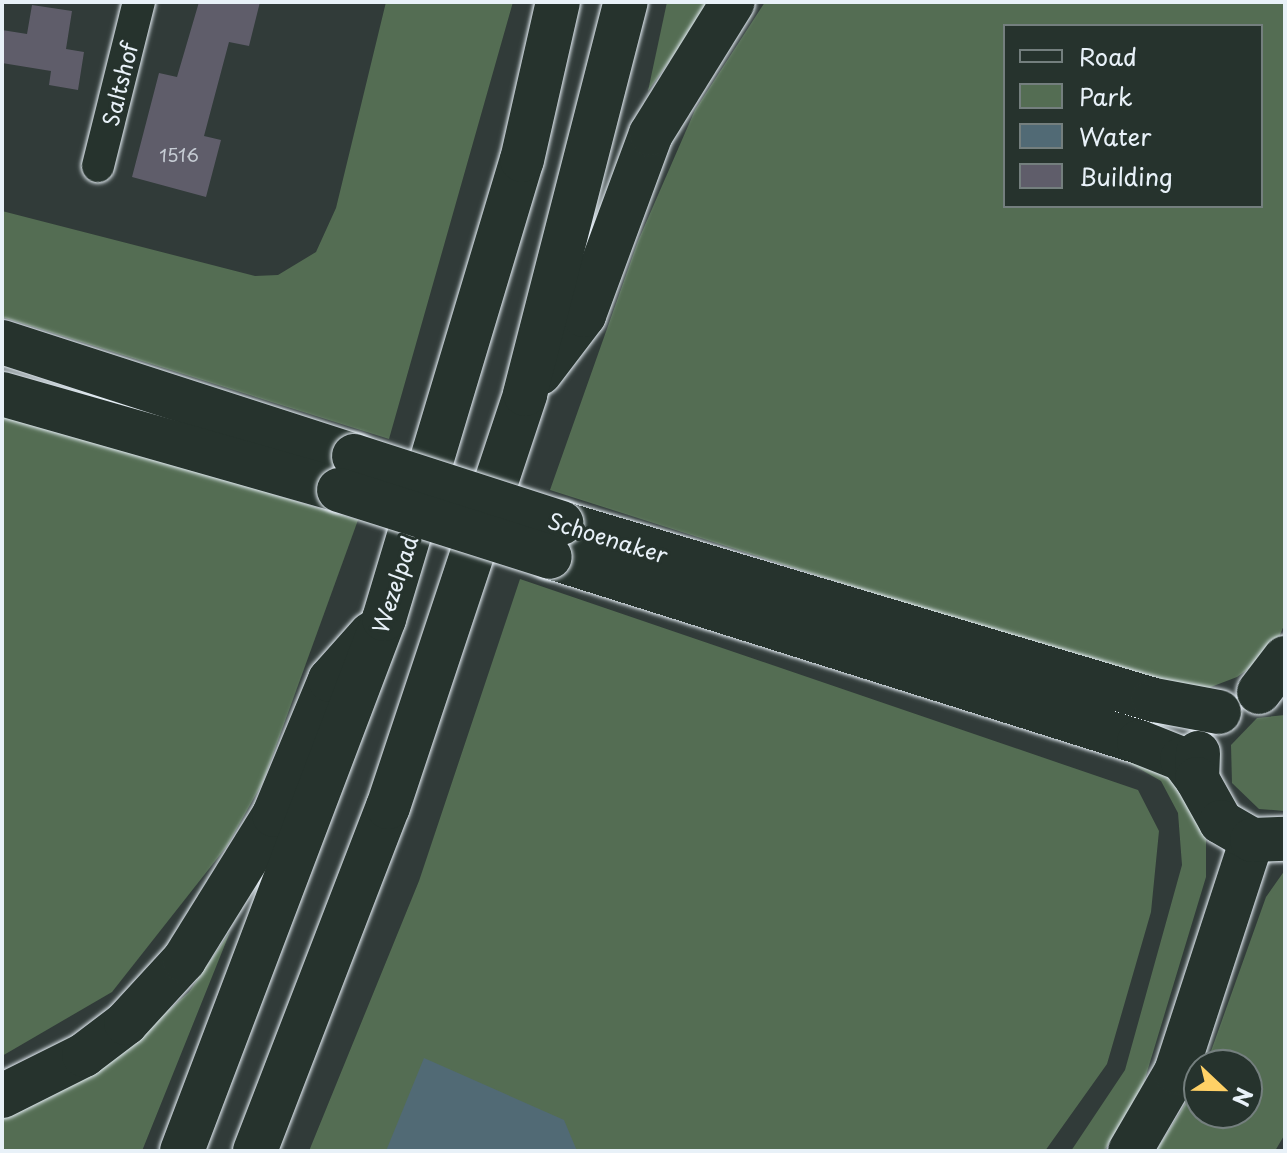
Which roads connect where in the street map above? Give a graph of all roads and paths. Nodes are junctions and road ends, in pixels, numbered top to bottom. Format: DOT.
graph roads {
  1 [pos="139,2"];
  2 [pos="558,2"];
  3 [pos="626,2"];
  4 [pos="733,2"];
  5 [pos="98,166"];
  6 [pos="2,342"];
  7 [pos="2,394"];
  8 [pos="525,394"];
  9 [pos="347,473"];
  10 [pos="555,540"];
  11 [pos="384,619"];
  12 [pos="1276,681"];
  13 [pos="1219,712"];
  14 [pos="1197,779"];
  15 [pos="1268,839"];
  16 [pos="2,1096"];
  17 [pos="182,1151"];
  18 [pos="255,1151"];
  19 [pos="1130,1151"];
  1 -- 5 [label="street, Saltshof"];
  2 -- 11 [label="main road, Wezelpad"];
  3 -- 8 [label="main road"];
  4 -- 8 [label="main road"];
  6 -- 9 [label="main road, Schoenaker"];
  7 -- 9 [label="main road, Schoenaker"];
  8 -- 18 [label="main road"];
  9 -- 10 [label="main road, Schoenaker, bridge"];
  10 -- 13 [label="main road, Schoenaker"];
  10 -- 14 [label="main road, Schoenaker"];
  11 -- 16 [label="main road"];
  11 -- 17 [label="main road, Wezelpad"];
  12 -- 13 [label="main road"];
  13 -- 14 [label="main road"];
  14 -- 15 [label="main road, Schoenaker"];
  15 -- 19 [label="main road"];
}
